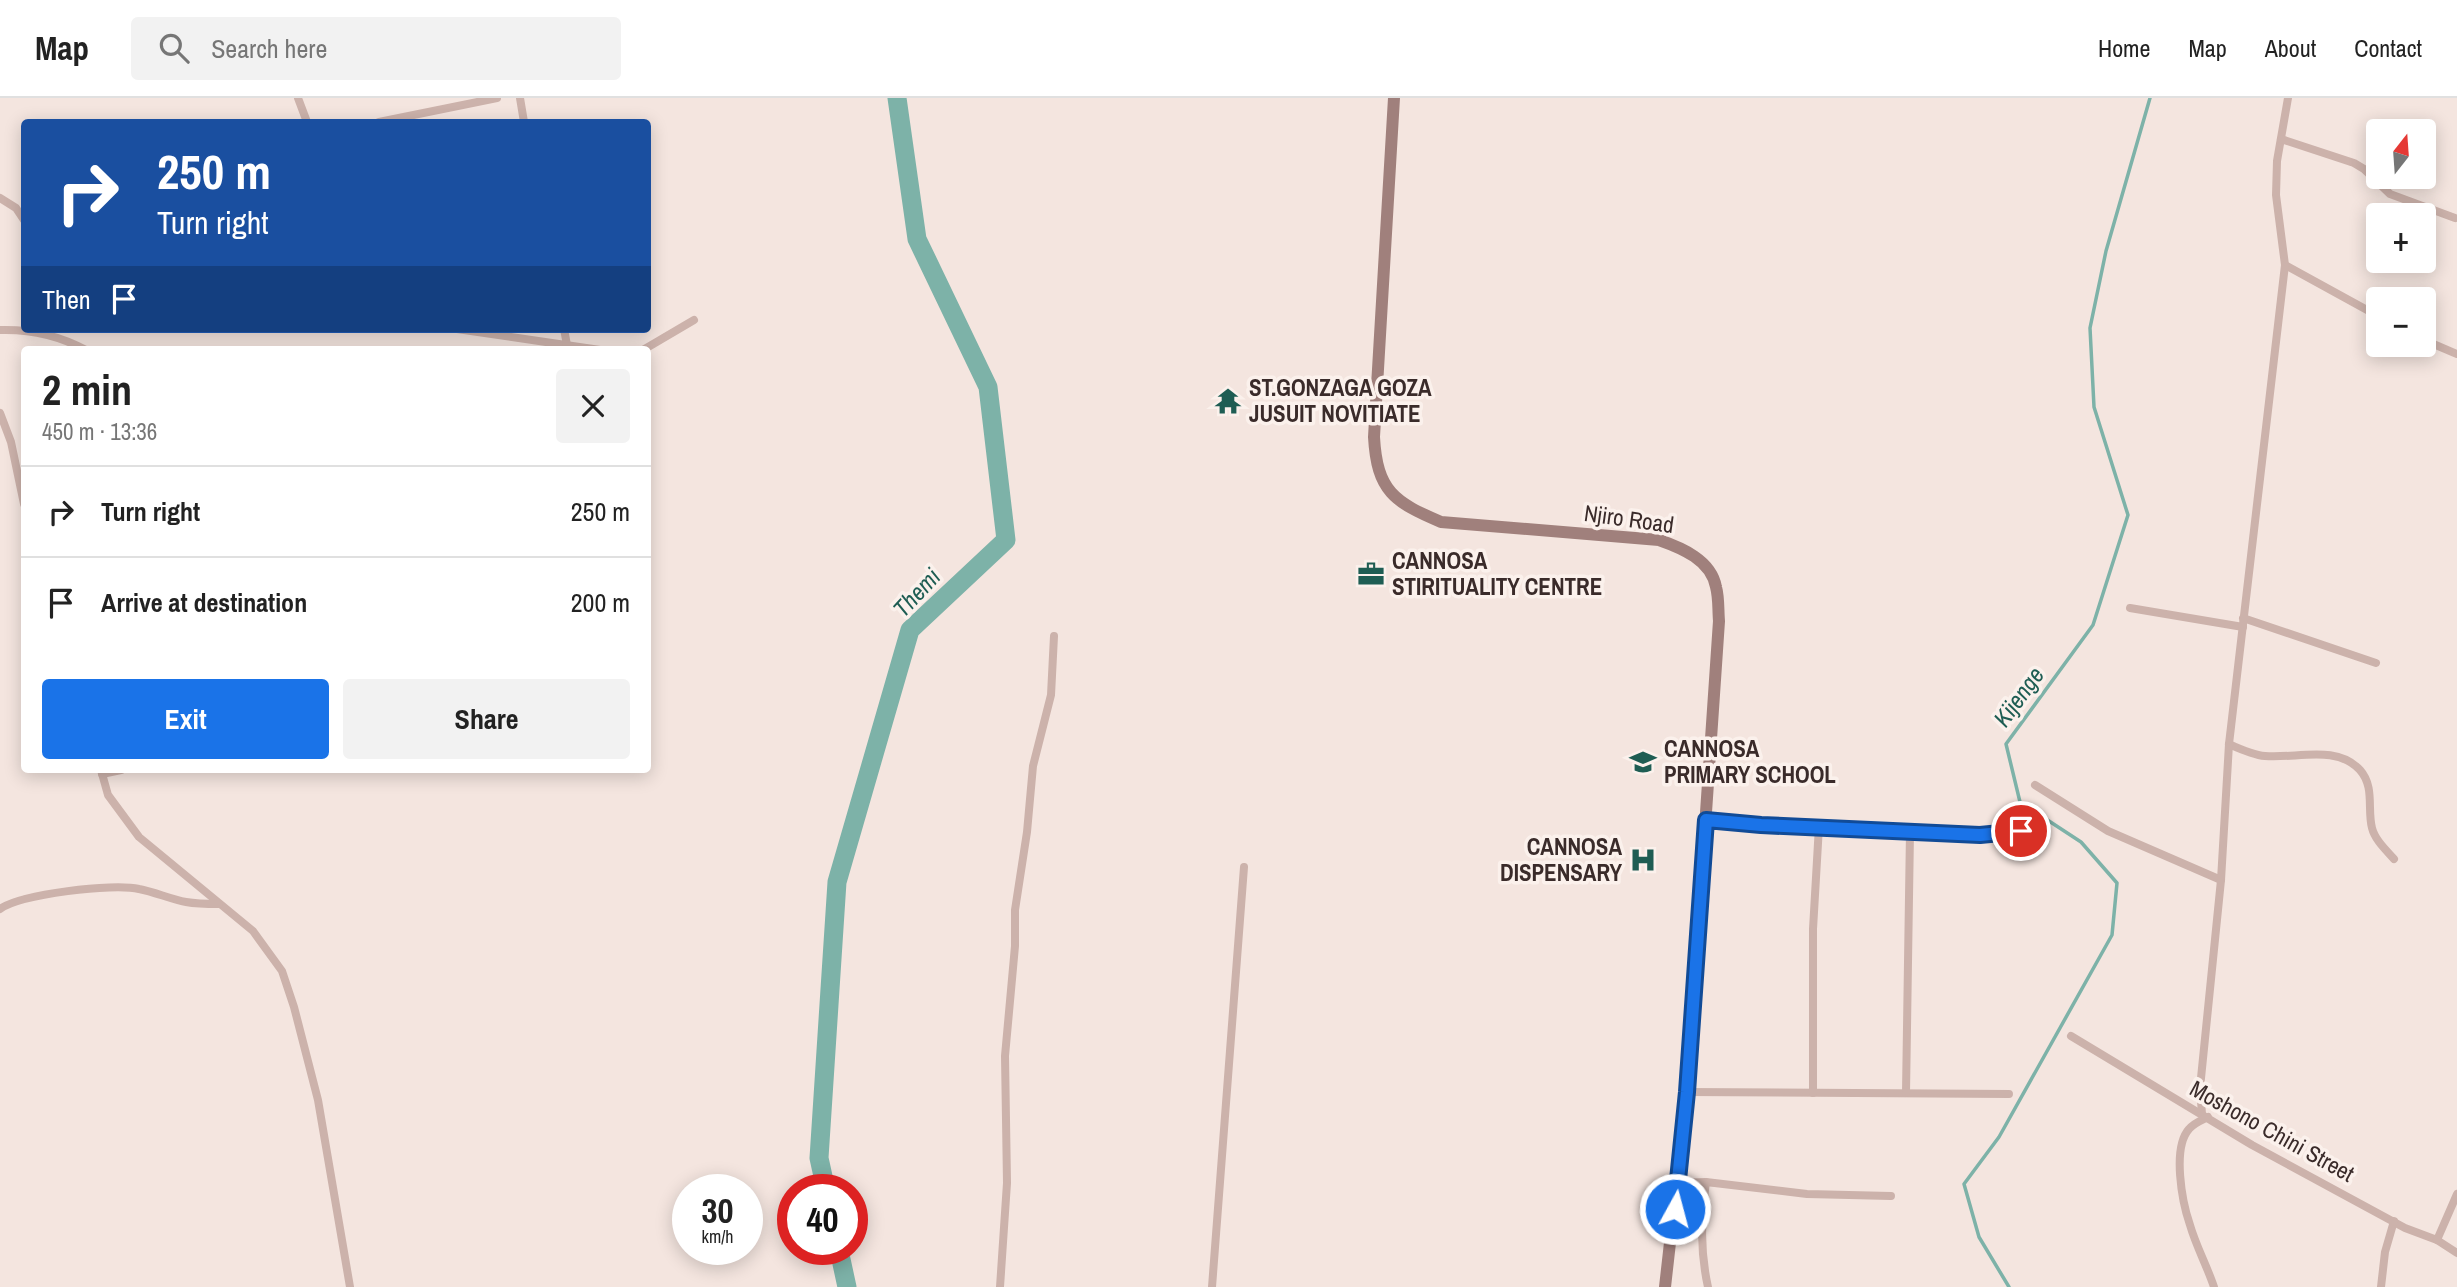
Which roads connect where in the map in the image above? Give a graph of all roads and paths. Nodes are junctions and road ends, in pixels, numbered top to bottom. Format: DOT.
graph roads {
  1 [pos="298,98"];
  2 [pos="497,98"];
  3 [pos="520,98"];
  4 [pos="1394,98"];
  5 [pos="2288,98"];
  6 [pos="306,119"];
  7 [pos="394,119"];
  8 [pos="524,119"];
  9 [pos="2280,139"];
  10 [pos="0,198"];
  11 [pos="21,216"];
  12 [pos="2455,218"];
  13 [pos="2285,265"];
  14 [pos="2366,309"];
  15 [pos="694,320"];
  16 [pos="21,329"];
  17 [pos="0,330"];
  18 [pos="41,333"];
  19 [pos="484,333"];
  20 [pos="565,333"];
  21 [pos="567,345"];
  22 [pos="2436,345"];
  23 [pos="77,346"];
  24 [pos="574,346"];
  25 [pos="650,346"];
  26 [pos="2457,354"];
  27 [pos="0,413"];
  28 [pos="21,490"];
  29 [pos="2130,608"];
  30 [pos="2243,622"];
  31 [pos="1054,635"];
  32 [pos="2376,663"];
  33 [pos="2229,744"];
  34 [pos="101,773"];
  35 [pos="2035,785"];
  36 [pos="1706,820"];
  37 [pos="1819,826"];
  38 [pos="2042,829"];
  39 [pos="1910,832"];
  40 [pos="2394,859"];
  41 [pos="1244,867"];
  42 [pos="2221,880"];
  43 [pos="220,904"];
  44 [pos="0,909"];
  45 [pos="2071,1036"];
  46 [pos="1687,1092"];
  47 [pos="1813,1093"];
  48 [pos="1906,1093"];
  49 [pos="2009,1094"];
  50 [pos="2205,1115"];
  51 [pos="1706,1182"];
  52 [pos="1678,1183"];
  53 [pos="2457,1194"];
  54 [pos="1891,1196"];
  55 [pos="2394,1222"];
  56 [pos="2438,1240"];
  57 [pos="2457,1253"];
  58 [pos="350,1287"];
  59 [pos="1000,1287"];
  60 [pos="1212,1287"];
  61 [pos="1665,1287"];
  62 [pos="1708,1287"];
  63 [pos="2214,1287"];
  64 [pos="2381,1287"];
  1 -- 6 [label="street"];
  2 -- 7 [label="street"];
  3 -- 8 [label="street"];
  4 -- 36 [label="street, Njiro Road"];
  5 -- 9 [label="street"];
  9 -- 12 [label="street"];
  9 -- 13 [label="street"];
  10 -- 11 [label="street"];
  13 -- 14 [label="street"];
  13 -- 30 [label="street"];
  15 -- 25 [label="street"];
  16 -- 17 [label="street"];
  18 -- 23 [label="street"];
  19 -- 21 [label="street"];
  20 -- 21 [label="street"];
  21 -- 24 [label="street"];
  22 -- 26 [label="street"];
  27 -- 28 [label="street"];
  29 -- 30 [label="street"];
  30 -- 32 [label="street"];
  30 -- 33 [label="street"];
  31 -- 59 [label="street"];
  33 -- 40 [label="street"];
  33 -- 42 [label="street"];
  34 -- 43 [label="street"];
  35 -- 42 [label="street"];
  36 -- 37 [label="street"];
  36 -- 46 [label="street, Njiro Road"];
  37 -- 39 [label="street"];
  37 -- 47 [label="street"];
  38 -- 39 [label="street"];
  39 -- 48 [label="street"];
  41 -- 60 [label="street"];
  42 -- 50 [label="street"];
  43 -- 44 [label="street"];
  43 -- 58 [label="street"];
  45 -- 50 [label="street, Moshono Chini Street"];
  46 -- 47 [label="street"];
  46 -- 52 [label="street, Njiro Road"];
  47 -- 48 [label="street"];
  48 -- 49 [label="street"];
  50 -- 55 [label="street, Moshono Chini Street"];
  50 -- 63 [label="street"];
  51 -- 52 [label="street"];
  51 -- 54 [label="street"];
  51 -- 62 [label="street"];
  52 -- 61 [label="street, Njiro Road"];
  53 -- 56 [label="street"];
  55 -- 56 [label="street, Moshono Chini Street"];
  55 -- 64 [label="street"];
  56 -- 57 [label="street, Moshono Chini Street"];
}
